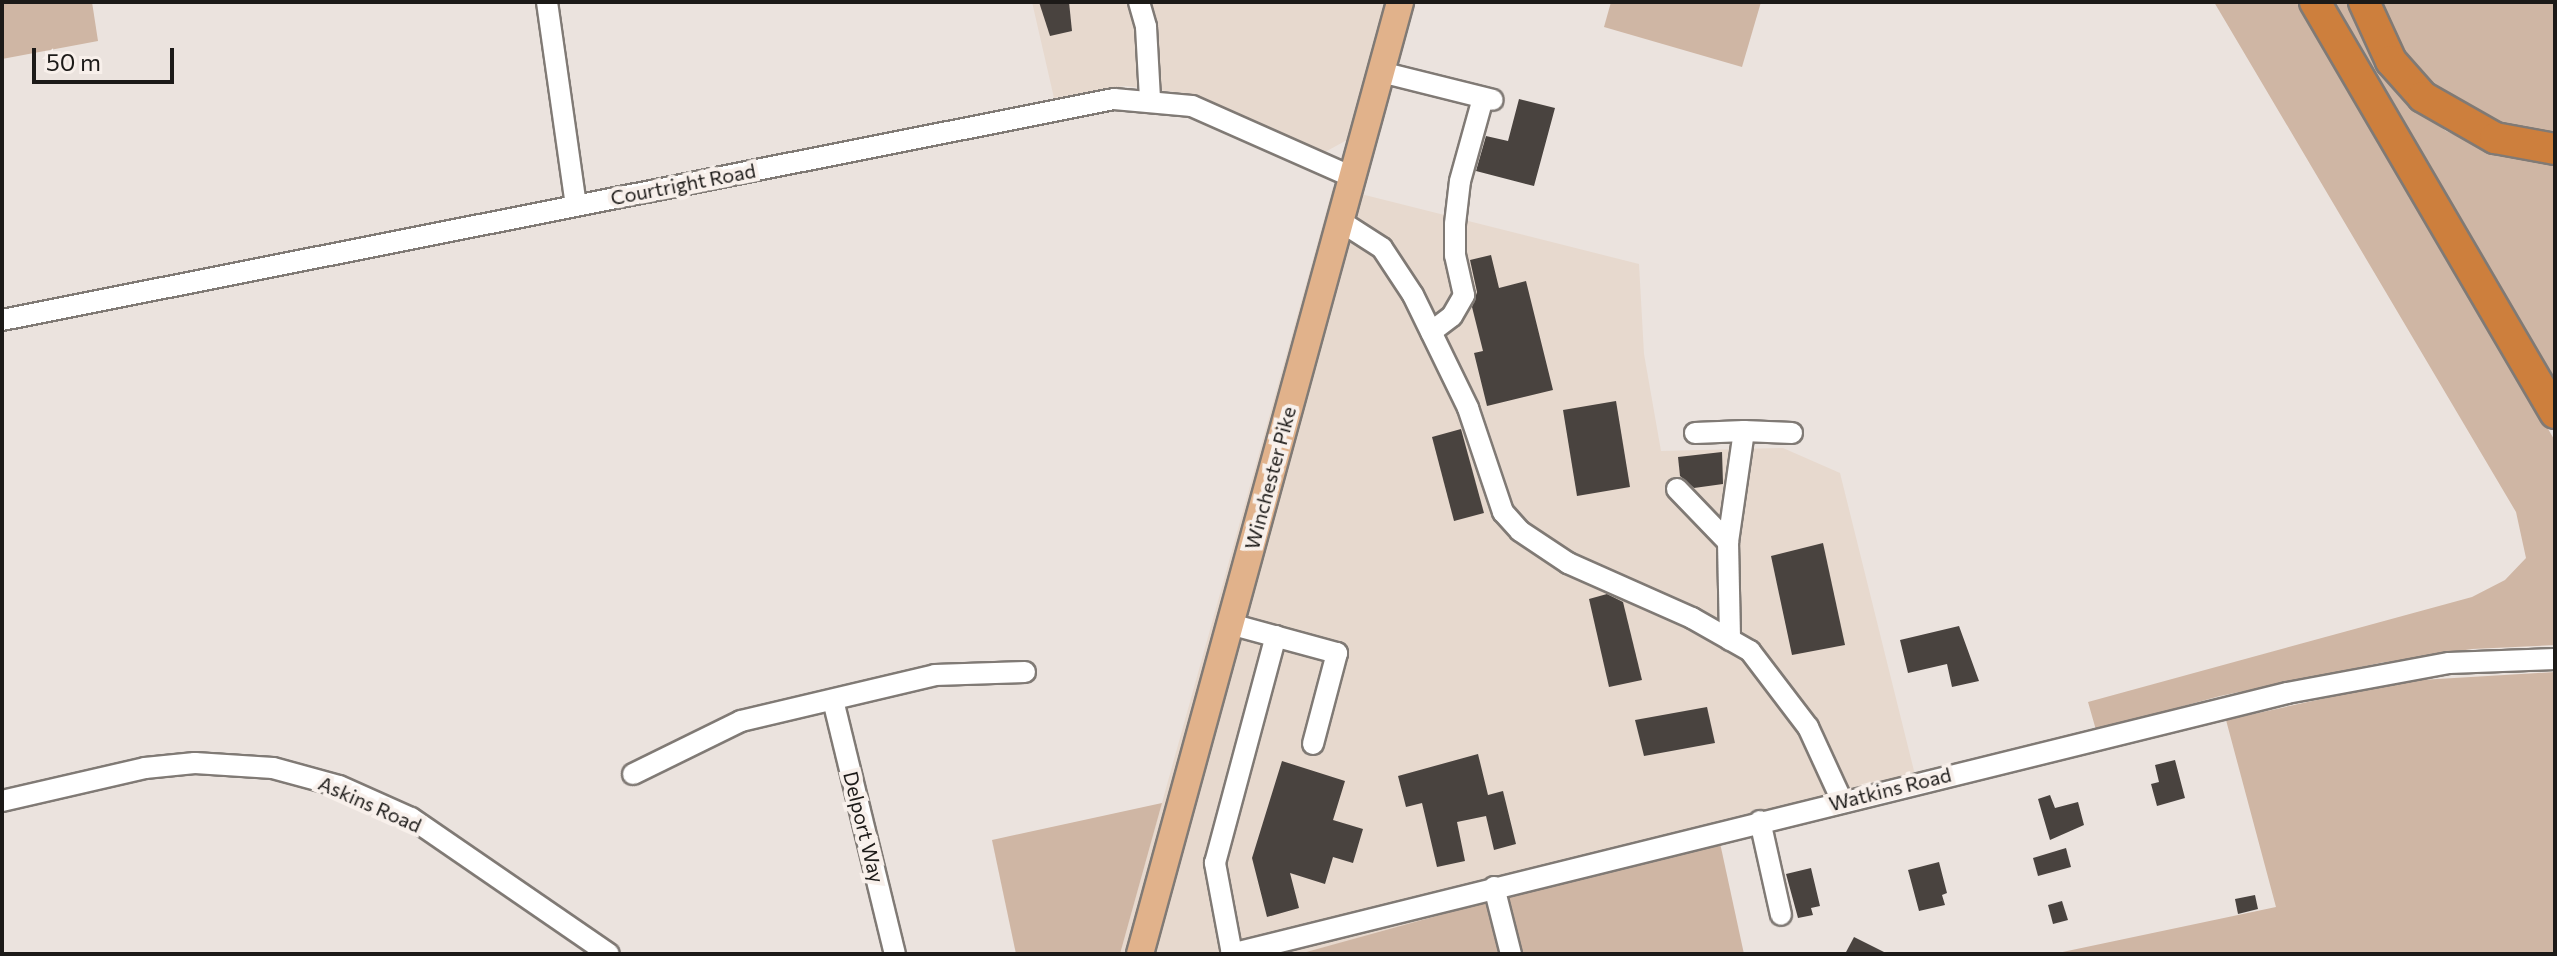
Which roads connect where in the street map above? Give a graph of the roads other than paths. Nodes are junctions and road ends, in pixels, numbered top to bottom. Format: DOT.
graph roads {
  1 [pos="547,2"];
  2 [pos="1139,2"];
  3 [pos="1400,2"];
  4 [pos="2315,2"];
  5 [pos="2364,2"];
  6 [pos="1381,72"];
  7 [pos="1150,99"];
  8 [pos="2555,149"];
  9 [pos="1352,177"];
  10 [pos="576,205"];
  11 [pos="1340,221"];
  12 [pos="2,320"];
  13 [pos="1431,332"];
  14 [pos="2555,413"];
  15 [pos="1744,431"];
  16 [pos="1695,433"];
  17 [pos="1792,433"];
  18 [pos="1677,489"];
  19 [pos="1728,542"];
  20 [pos="1230,624"];
  21 [pos="1276,636"];
  22 [pos="1730,640"];
  23 [pos="2555,659"];
  24 [pos="1025,672"];
  25 [pos="833,700"];
  26 [pos="1313,744"];
  27 [pos="633,774"];
  28 [pos="2,801"];
  29 [pos="1842,801"];
  30 [pos="1760,821"];
  31 [pos="1494,887"];
  32 [pos="1781,915"];
  33 [pos="609,954"];
  34 [pos="895,954"];
  35 [pos="1140,954"];
  36 [pos="1232,954"];
  37 [pos="1511,954"];
  1 -- 10 [label="street"];
  2 -- 7 [label="street"];
  3 -- 6 [label="main road, Winchester Pike"];
  4 -- 14 [label="highway"];
  5 -- 8 [label="highway"];
  6 -- 9 [label="main road, Winchester Pike"];
  6 -- 13 [label="street"];
  7 -- 9 [label="street, Courtright Road"];
  7 -- 10 [label="street, Courtright Road"];
  9 -- 11 [label="main road, Winchester Pike"];
  10 -- 12 [label="street, Courtright Road"];
  11 -- 13 [label="street"];
  11 -- 20 [label="main road, Winchester Pike"];
  13 -- 22 [label="street"];
  15 -- 16 [label="street"];
  15 -- 17 [label="street"];
  15 -- 19 [label="street"];
  18 -- 19 [label="street"];
  19 -- 22 [label="street"];
  20 -- 21 [label="street"];
  20 -- 35 [label="main road, Winchester Pike"];
  21 -- 26 [label="street"];
  21 -- 36 [label="street"];
  22 -- 29 [label="street"];
  23 -- 29 [label="street, Watkins Road"];
  24 -- 25 [label="street"];
  25 -- 27 [label="street"];
  25 -- 34 [label="street, Delport Way"];
  28 -- 33 [label="street, Askins Road"];
  29 -- 30 [label="street, Watkins Road"];
  30 -- 31 [label="street, Watkins Road"];
  30 -- 32 [label="street"];
  31 -- 36 [label="street, Watkins Road"];
  31 -- 37 [label="street"];
}
